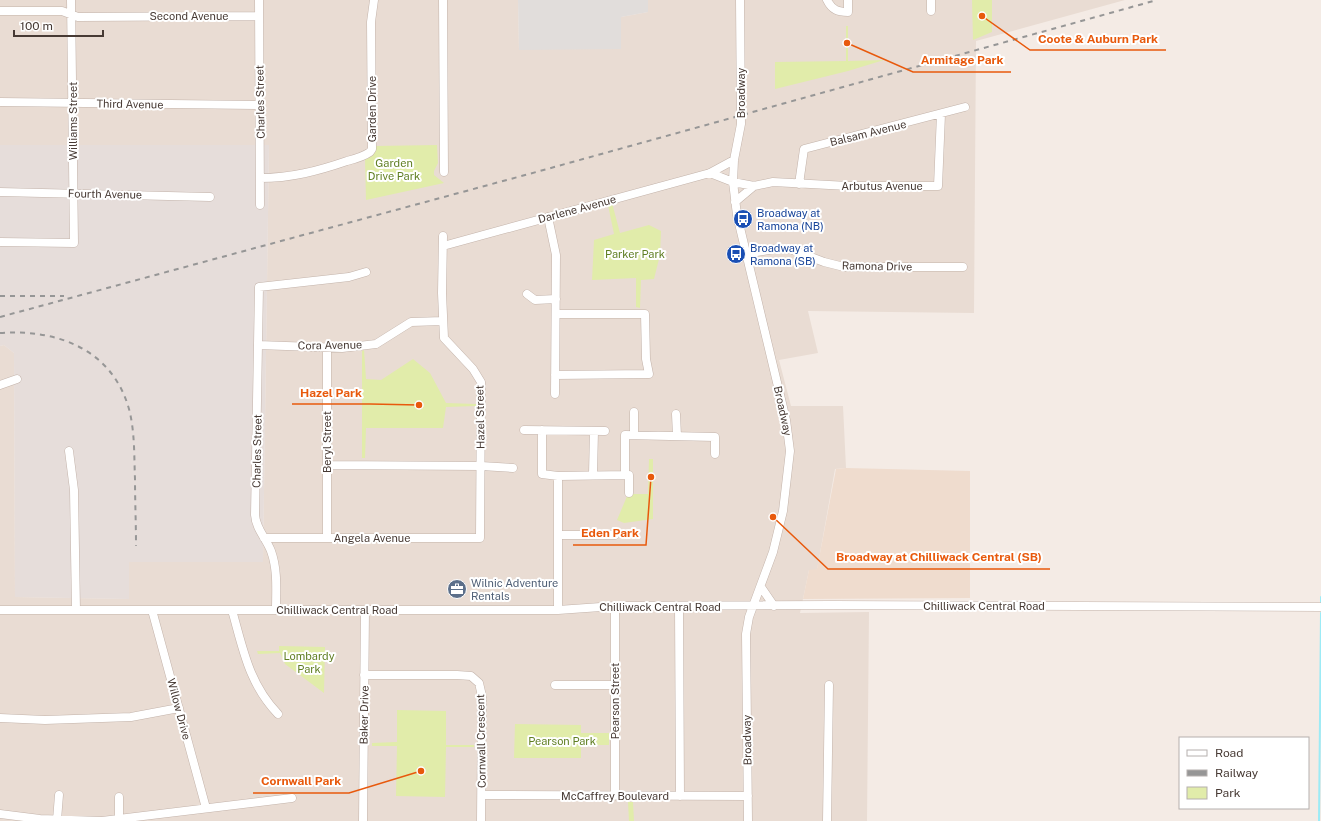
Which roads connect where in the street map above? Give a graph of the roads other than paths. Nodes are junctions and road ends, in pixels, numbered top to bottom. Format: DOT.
graph roads {
  1 [pos="71,0"];
  2 [pos="259,0"];
  3 [pos="374,0"];
  4 [pos="443,0"];
  5 [pos="740,0"];
  6 [pos="827,0"];
  7 [pos="848,0"];
  8 [pos="931,0"];
  9 [pos="0,11"];
  10 [pos="931,11"];
  11 [pos="71,14"];
  12 [pos="259,16"];
  13 [pos="0,102"];
  14 [pos="73,103"];
  15 [pos="259,105"];
  16 [pos="965,107"];
  17 [pos="941,114"];
  18 [pos="734,160"];
  19 [pos="444,172"];
  20 [pos="710,173"];
  21 [pos="260,178"];
  22 [pos="733,182"];
  23 [pos="799,184"];
  24 [pos="754,186"];
  25 [pos="0,192"];
  26 [pos="73,194"];
  27 [pos="210,197"];
  28 [pos="735,202"];
  29 [pos="260,205"];
  30 [pos="548,217"];
  31 [pos="443,236"];
  32 [pos="0,242"];
  33 [pos="443,246"];
  34 [pos="746,254"];
  35 [pos="963,267"];
  36 [pos="366,272"];
  37 [pos="527,294"];
  38 [pos="556,299"];
  39 [pos="556,314"];
  40 [pos="443,321"];
  41 [pos="258,345"];
  42 [pos="327,347"];
  43 [pos="555,375"];
  44 [pos="17,378"];
  45 [pos="0,385"];
  46 [pos="555,394"];
  47 [pos="634,412"];
  48 [pos="676,414"];
  49 [pos="524,430"];
  50 [pos="542,430"];
  51 [pos="594,431"];
  52 [pos="605,431"];
  53 [pos="634,435"];
  54 [pos="677,436"];
  55 [pos="70,451"];
  56 [pos="715,454"];
  57 [pos="327,466"];
  58 [pos="481,466"];
  59 [pos="514,468"];
  60 [pos="593,474"];
  61 [pos="624,475"];
  62 [pos="558,476"];
  63 [pos="629,493"];
  64 [pos="558,535"];
  65 [pos="616,535"];
  66 [pos="264,538"];
  67 [pos="327,538"];
  68 [pos="480,538"];
  69 [pos="761,587"];
  70 [pos="615,606"];
  71 [pos="753,606"];
  72 [pos="774,606"];
  73 [pos="679,607"];
  74 [pos="1321,607"];
  75 [pos="0,610"];
  76 [pos="76,610"];
  77 [pos="152,610"];
  78 [pos="232,610"];
  79 [pos="276,610"];
  80 [pos="365,610"];
  81 [pos="558,610"];
  82 [pos="364,675"];
  83 [pos="555,685"];
  84 [pos="615,685"];
  85 [pos="829,685"];
  86 [pos="179,708"];
  87 [pos="278,714"];
  88 [pos="0,718"];
  89 [pos="59,795"];
  90 [pos="482,796"];
  91 [pos="616,796"];
  92 [pos="680,796"];
  93 [pos="748,796"];
  94 [pos="119,797"];
  95 [pos="292,798"];
  96 [pos="206,808"];
  97 [pos="0,814"];
  98 [pos="119,819"];
  99 [pos="57,820"];
  100 [pos="363,821"];
  101 [pos="482,821"];
  102 [pos="748,821"];
  103 [pos="827,821"];
  1 -- 11 [label="street, Williams Street"];
  2 -- 12 [label="street, Charles Street"];
  3 -- 21 [label="street, Garden Drive"];
  4 -- 19 [label="street"];
  5 -- 18 [label="street, Broadway"];
  6 -- 7 [label="street"];
  8 -- 10 [label="street"];
  9 -- 11 [label="street, Second Avenue"];
  11 -- 12 [label="street, Second Avenue"];
  11 -- 14 [label="street, Williams Street"];
  12 -- 15 [label="street, Charles Street"];
  13 -- 14 [label="street, Third Avenue"];
  14 -- 15 [label="street, Third Avenue"];
  14 -- 26 [label="street, Williams Street"];
  15 -- 21 [label="street, Charles Street"];
  16 -- 17 [label="street, Balsam Avenue"];
  17 -- 23 [label="street, Balsam Avenue"];
  17 -- 23 [label="street, Arbutus Avenue"];
  18 -- 20 [label="street, Darlene Avenue"];
  18 -- 22 [label="street, Broadway"];
  20 -- 22 [label="street"];
  20 -- 30 [label="street, Darlene Avenue"];
  21 -- 29 [label="street, Charles Street"];
  22 -- 24 [label="street, Arbutus Avenue"];
  22 -- 28 [label="street, Broadway"];
  23 -- 24 [label="street, Arbutus Avenue"];
  24 -- 28 [label="street, Arbutus Avenue"];
  25 -- 26 [label="street, Fourth Avenue"];
  26 -- 27 [label="street, Fourth Avenue"];
  26 -- 32 [label="street, Williams Street"];
  28 -- 34 [label="street, Broadway"];
  30 -- 33 [label="street, Darlene Avenue"];
  30 -- 38 [label="street"];
  31 -- 33 [label="street, Hazel Street"];
  33 -- 40 [label="street, Hazel Street"];
  34 -- 35 [label="street, Ramona Drive"];
  34 -- 69 [label="street, Broadway"];
  36 -- 41 [label="street, Charles Street"];
  37 -- 38 [label="street"];
  38 -- 39 [label="street"];
  39 -- 43 [label="street"];
  39 -- 43 [label="street"];
  40 -- 42 [label="street, Cora Avenue"];
  40 -- 58 [label="street, Hazel Street"];
  41 -- 42 [label="street, Cora Avenue"];
  41 -- 66 [label="street, Charles Street"];
  42 -- 57 [label="street, Beryl Street"];
  43 -- 46 [label="street"];
  44 -- 45 [label="street"];
  47 -- 53 [label="street"];
  48 -- 54 [label="street"];
  49 -- 50 [label="street"];
  50 -- 51 [label="street"];
  50 -- 62 [label="street"];
  51 -- 52 [label="street"];
  51 -- 60 [label="street"];
  53 -- 54 [label="street"];
  53 -- 61 [label="street"];
  54 -- 56 [label="street"];
  55 -- 76 [label="street"];
  57 -- 58 [label="street"];
  57 -- 67 [label="street, Beryl Street"];
  58 -- 59 [label="street"];
  58 -- 68 [label="street, Hazel Street"];
  60 -- 61 [label="street"];
  60 -- 62 [label="street"];
  61 -- 63 [label="street"];
  62 -- 64 [label="street"];
  64 -- 65 [label="street"];
  64 -- 81 [label="street"];
  66 -- 67 [label="street, Angela Avenue"];
  66 -- 79 [label="street, Charles Street"];
  67 -- 68 [label="street, Angela Avenue"];
  69 -- 71 [label="street, Broadway"];
  69 -- 72 [label="street"];
  70 -- 73 [label="street, Chilliwack Central Road"];
  70 -- 81 [label="street, Chilliwack Central Road"];
  70 -- 84 [label="street, Pearson Street"];
  71 -- 72 [label="street, Chilliwack Central Road"];
  71 -- 73 [label="street, Chilliwack Central Road"];
  71 -- 93 [label="street, Broadway"];
  72 -- 74 [label="street, Chilliwack Central Road"];
  73 -- 92 [label="street"];
  75 -- 76 [label="street, Chilliwack Central Road"];
  76 -- 77 [label="street, Chilliwack Central Road"];
  77 -- 78 [label="street, Chilliwack Central Road"];
  77 -- 86 [label="street, Willow Drive"];
  78 -- 79 [label="street, Chilliwack Central Road"];
  78 -- 87 [label="street"];
  79 -- 80 [label="street, Chilliwack Central Road"];
  80 -- 81 [label="street, Chilliwack Central Road"];
  80 -- 82 [label="street, Baker Drive"];
  82 -- 90 [label="street, Cornwall Crescent"];
  82 -- 100 [label="street, Baker Drive"];
  83 -- 84 [label="street"];
  84 -- 91 [label="street, Pearson Street"];
  85 -- 103 [label="street"];
  86 -- 88 [label="street"];
  86 -- 96 [label="street, Willow Drive"];
  89 -- 99 [label="street"];
  90 -- 91 [label="street, McCaffrey Boulevard"];
  90 -- 101 [label="street, Cornwall Crescent"];
  91 -- 92 [label="street, McCaffrey Boulevard"];
  92 -- 93 [label="street, McCaffrey Boulevard"];
  93 -- 102 [label="street, Broadway"];
  94 -- 98 [label="street"];
  95 -- 96 [label="street"];
  96 -- 98 [label="street"];
  97 -- 99 [label="street"];
  98 -- 99 [label="street"];
}
